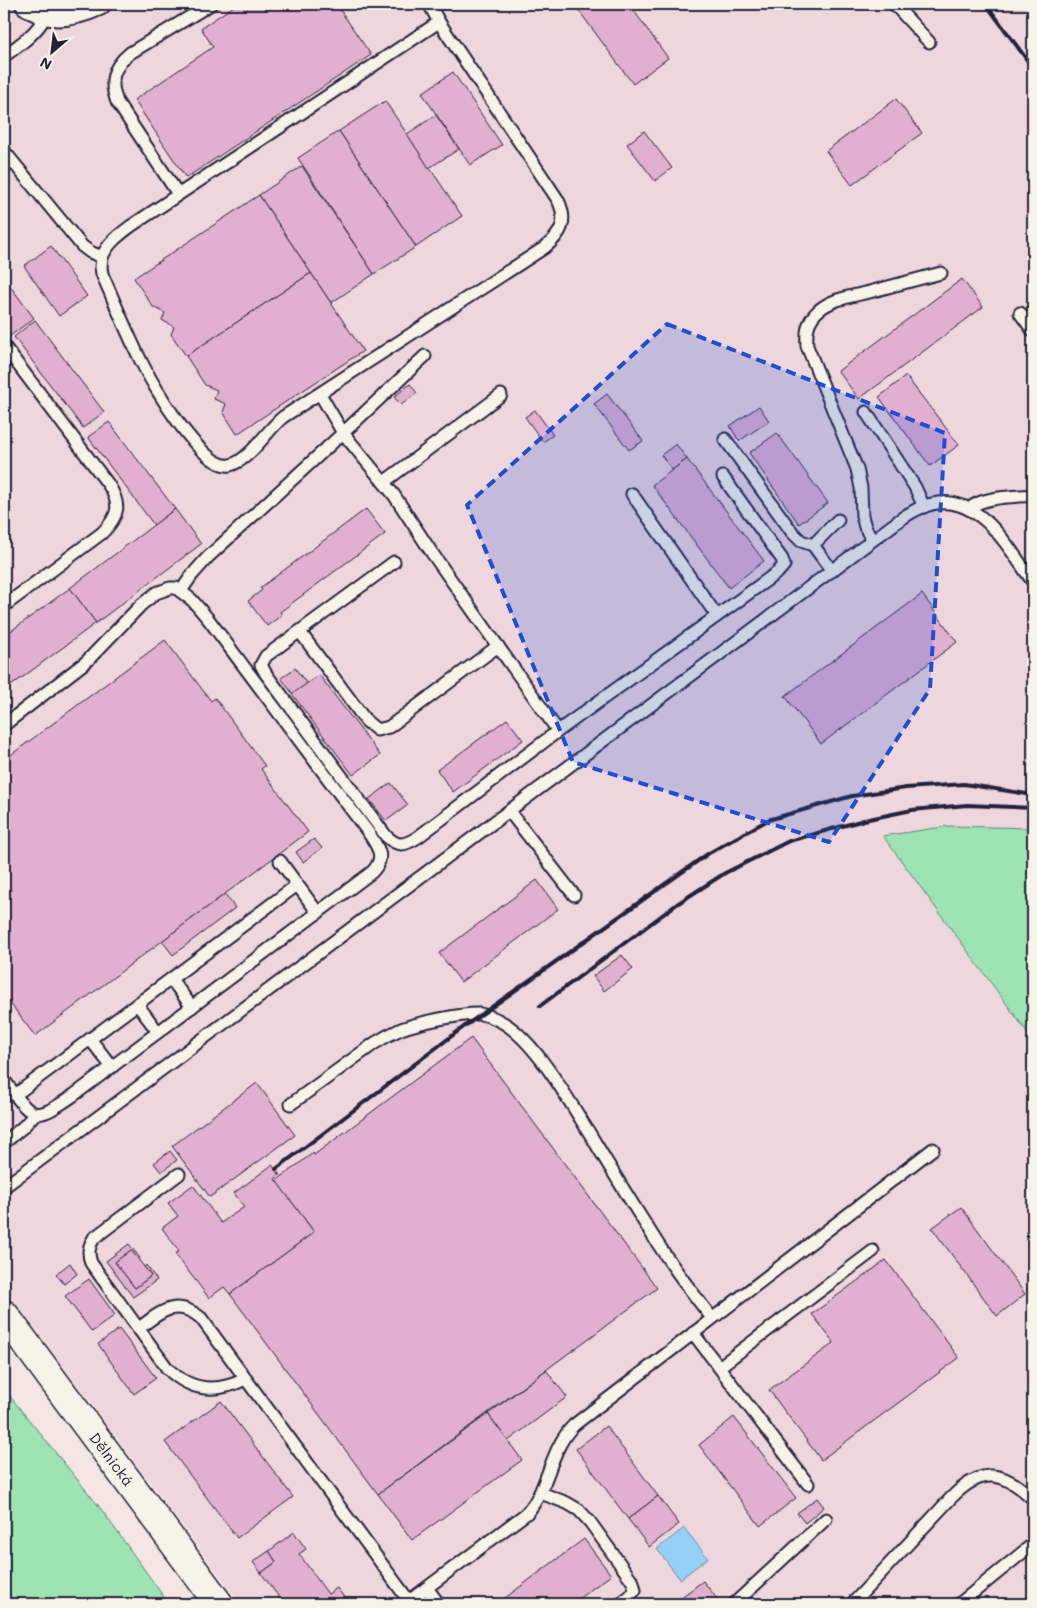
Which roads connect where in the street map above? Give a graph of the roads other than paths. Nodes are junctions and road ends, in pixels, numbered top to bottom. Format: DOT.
graph roads {
  1 [pos="27,4"];
  2 [pos="98,4"];
  3 [pos="210,4"];
  4 [pos="429,4"];
  5 [pos="894,4"];
  6 [pos="47,14"];
  7 [pos="439,22"];
  8 [pos="930,42"];
  9 [pos="4,56"];
  10 [pos="4,151"];
  11 [pos="178,194"];
  12 [pos="102,257"];
  13 [pos="941,273"];
  14 [pos="1020,313"];
  15 [pos="1033,331"];
  16 [pos="5,349"];
  17 [pos="425,356"];
  18 [pos="320,394"];
  19 [pos="502,395"];
  20 [pos="866,412"];
  21 [pos="343,432"];
  22 [pos="725,438"];
  23 [pos="723,477"];
  24 [pos="384,482"];
  25 [pos="632,494"];
  26 [pos="1033,495"];
  27 [pos="924,507"];
  28 [pos="969,509"];
  29 [pos="838,520"];
  30 [pos="872,540"];
  31 [pos="813,545"];
  32 [pos="394,562"];
  33 [pos="832,571"];
  34 [pos="1033,582"];
  35 [pos="181,591"];
  36 [pos="4,606"];
  37 [pos="717,616"];
  38 [pos="300,632"];
  39 [pos="498,646"];
  40 [pos="4,725"];
  41 [pos="558,730"];
  42 [pos="509,811"];
  43 [pos="280,861"];
  44 [pos="297,885"];
  45 [pos="574,896"];
  46 [pos="318,913"];
  47 [pos="171,979"];
  48 [pos="137,1004"];
  49 [pos="192,1007"];
  50 [pos="158,1032"];
  51 [pos="90,1038"];
  52 [pos="112,1067"];
  53 [pos="4,1080"];
  54 [pos="15,1095"];
  55 [pos="291,1104"];
  56 [pos="35,1114"];
  57 [pos="4,1143"];
  58 [pos="933,1149"];
  59 [pos="178,1174"];
  60 [pos="4,1187"];
  61 [pos="874,1251"];
  62 [pos="4,1314"];
  63 [pos="712,1318"];
  64 [pos="138,1329"];
  65 [pos="693,1332"];
  66 [pos="719,1367"];
  67 [pos="245,1379"];
  68 [pos="808,1484"];
  69 [pos="541,1492"];
  70 [pos="1033,1499"];
  71 [pos="826,1519"];
  72 [pos="1033,1544"];
  73 [pos="427,1588"];
  74 [pos="1033,1602"];
  75 [pos="407,1603"];
  76 [pos="220,1604"];
  77 [pos="439,1604"];
  78 [pos="620,1604"];
  79 [pos="734,1604"];
  80 [pos="852,1604"];
  81 [pos="959,1604"];
  82 [pos="1030,1604"];
  1 -- 6 [label="street"];
  2 -- 6 [label="street"];
  3 -- 11 [label="lane"];
  4 -- 7 [label="lane"];
  5 -- 8 [label="lane"];
  6 -- 9 [label="lane"];
  7 -- 11 [label="lane"];
  7 -- 18 [label="lane"];
  10 -- 12 [label="lane"];
  11 -- 12 [label="lane"];
  12 -- 18 [label="lane"];
  13 -- 30 [label="lane"];
  14 -- 15 [label="lane"];
  16 -- 36 [label="lane"];
  17 -- 21 [label="lane"];
  18 -- 21 [label="lane"];
  19 -- 24 [label="lane"];
  20 -- 27 [label="lane"];
  21 -- 24 [label="lane"];
  21 -- 35 [label="lane"];
  22 -- 31 [label="lane"];
  23 -- 37 [label="lane"];
  24 -- 39 [label="lane"];
  25 -- 37 [label="lane"];
  26 -- 28 [label="lane"];
  27 -- 28 [label="lane"];
  27 -- 30 [label="lane"];
  28 -- 34 [label="lane"];
  29 -- 31 [label="lane"];
  30 -- 33 [label="lane"];
  31 -- 33 [label="lane"];
  32 -- 38 [label="lane"];
  33 -- 42 [label="lane"];
  35 -- 40 [label="lane"];
  35 -- 46 [label="lane"];
  37 -- 41 [label="lane"];
  38 -- 39 [label="lane"];
  38 -- 41 [label="lane"];
  39 -- 41 [label="lane"];
  42 -- 45 [label="lane"];
  42 -- 60 [label="lane"];
  43 -- 44 [label="lane"];
  44 -- 46 [label="lane"];
  44 -- 47 [label="lane"];
  46 -- 49 [label="lane"];
  47 -- 48 [label="lane"];
  47 -- 49 [label="lane"];
  48 -- 50 [label="lane"];
  48 -- 51 [label="lane"];
  49 -- 50 [label="lane"];
  50 -- 52 [label="lane"];
  51 -- 52 [label="lane"];
  51 -- 54 [label="lane"];
  52 -- 56 [label="lane"];
  53 -- 54 [label="lane"];
  54 -- 56 [label="lane"];
  55 -- 63 [label="lane"];
  56 -- 57 [label="lane"];
  58 -- 63 [label="lane"];
  59 -- 64 [label="lane"];
  61 -- 66 [label="lane"];
  62 -- 76 [label="street, Dělnická"];
  63 -- 65 [label="lane"];
  64 -- 67 [label="lane"];
  64 -- 67 [label="lane"];
  65 -- 66 [label="lane"];
  65 -- 69 [label="lane"];
  66 -- 68 [label="lane"];
  67 -- 75 [label="lane"];
  69 -- 73 [label="lane"];
  69 -- 78 [label="lane"];
  70 -- 80 [label="lane"];
  71 -- 79 [label="lane"];
  72 -- 81 [label="lane"];
  73 -- 75 [label="lane"];
  73 -- 77 [label="lane"];
  74 -- 82 [label="lane"];
}
